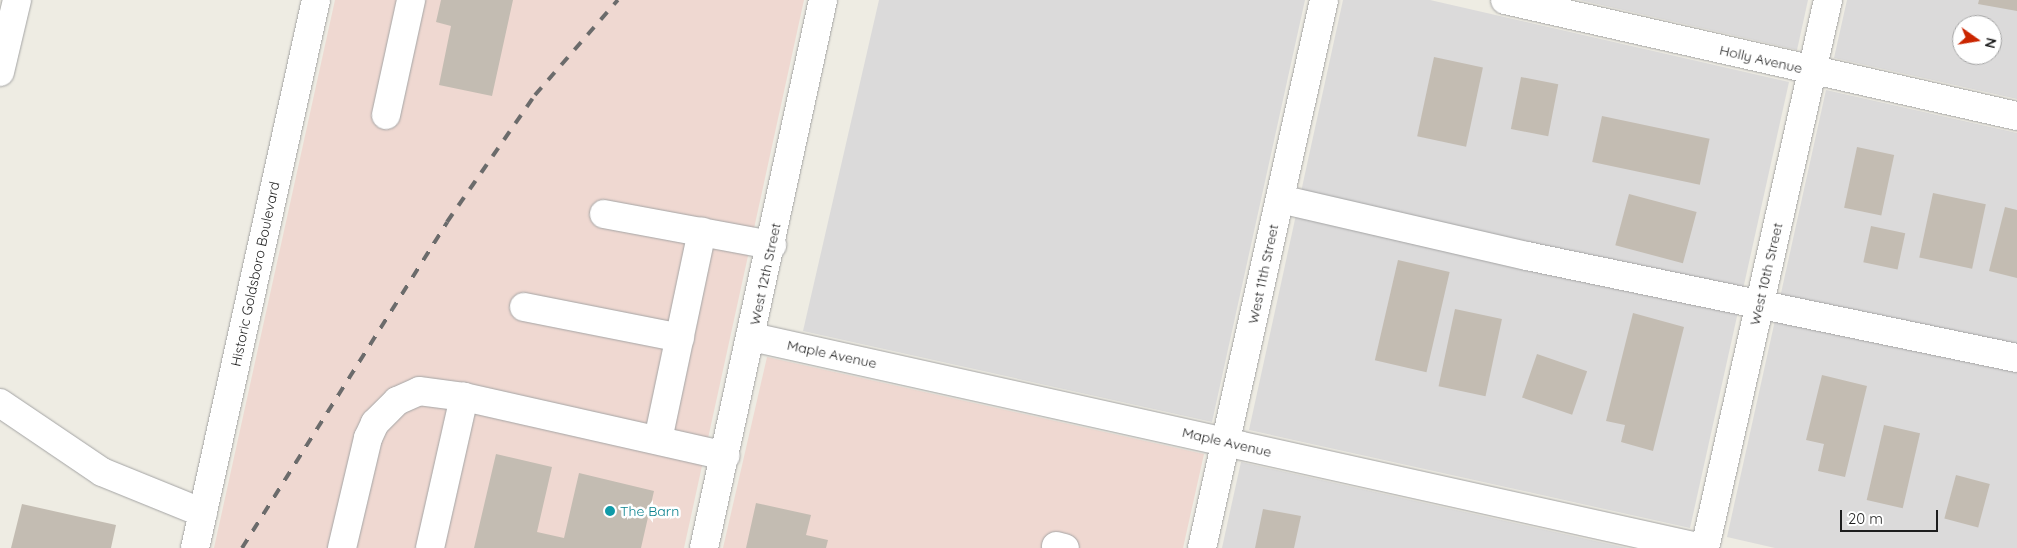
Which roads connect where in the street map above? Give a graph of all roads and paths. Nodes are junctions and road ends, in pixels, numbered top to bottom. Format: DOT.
graph roads {
  1 [pos="17,0"];
  2 [pos="316,0"];
  3 [pos="411,0"];
  4 [pos="823,0"];
  5 [pos="1324,0"];
  6 [pos="1505,0"];
  7 [pos="1828,0"];
  8 [pos="1811,70"];
  9 [pos="0,72"];
  10 [pos="386,115"];
  11 [pos="2017,116"];
  12 [pos="1280,199"];
  13 [pos="604,214"];
  14 [pos="702,232"];
  15 [pos="772,245"];
  16 [pos="1758,306"];
  17 [pos="524,307"];
  18 [pos="752,337"];
  19 [pos="680,338"];
  20 [pos="2017,358"];
  21 [pos="464,397"];
  22 [pos="0,403"];
  23 [pos="658,440"];
  24 [pos="1227,442"];
  25 [pos="725,456"];
  26 [pos="202,513"];
  27 [pos="195,548"];
  28 [pos="342,548"];
  29 [pos="430,548"];
  30 [pos="704,548"];
  31 [pos="1202,548"];
  32 [pos="1704,548"];
  1 -- 9 [label="street"];
  2 -- 26 [label="street, Historic Goldsboro Boulevard"];
  3 -- 10 [label="street"];
  4 -- 15 [label="street, West 12th Street"];
  5 -- 12 [label="street, West 11th Street"];
  6 -- 8 [label="street, Holly Avenue"];
  7 -- 8 [label="street, West 10th Street"];
  8 -- 11 [label="street, Holly Avenue"];
  8 -- 16 [label="street, West 10th Street"];
  12 -- 16 [label="street"];
  12 -- 24 [label="street, West 11th Street"];
  13 -- 14 [label="street"];
  14 -- 15 [label="street"];
  14 -- 19 [label="street"];
  15 -- 18 [label="street, West 12th Street"];
  16 -- 20 [label="street"];
  16 -- 32 [label="street, West 10th Street"];
  17 -- 19 [label="street"];
  18 -- 24 [label="street, Maple Avenue"];
  18 -- 25 [label="street, West 12th Street"];
  19 -- 23 [label="street"];
  21 -- 23 [label="street"];
  21 -- 28 [label="street"];
  21 -- 29 [label="street"];
  22 -- 26 [label="street"];
  23 -- 25 [label="street"];
  24 -- 31 [label="street, West 11th Street"];
  24 -- 32 [label="street, Maple Avenue"];
  25 -- 30 [label="street, West 12th Street"];
  26 -- 27 [label="street, Historic Goldsboro Boulevard"];
}
